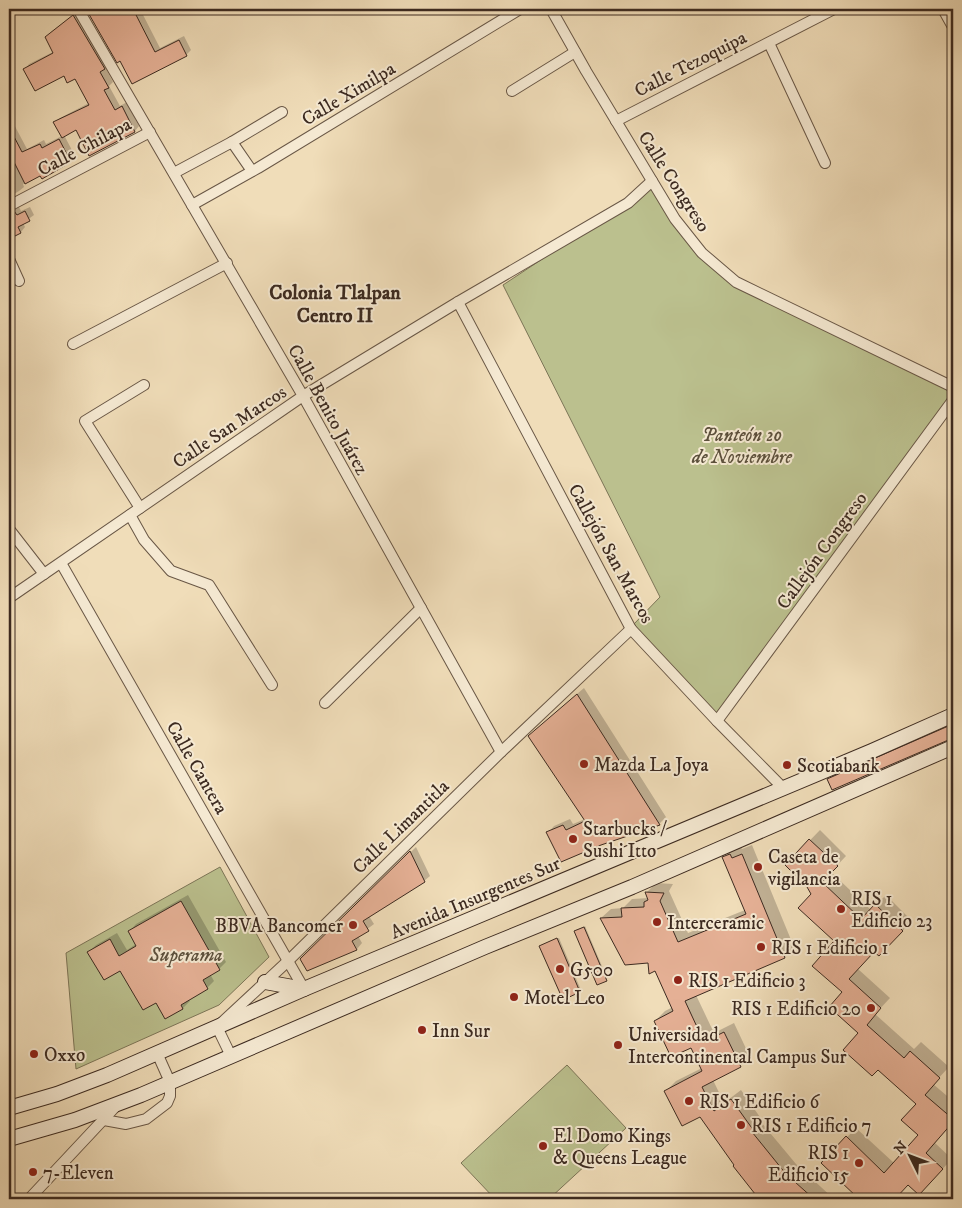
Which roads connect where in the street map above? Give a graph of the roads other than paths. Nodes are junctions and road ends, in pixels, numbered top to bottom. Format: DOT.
graph roads {
  1 [pos="78,9"];
  2 [pos="520,9"];
  3 [pos="551,9"];
  4 [pos="834,9"];
  5 [pos="943,9"];
  6 [pos="953,27"];
  7 [pos="769,43"];
  8 [pos="575,52"];
  9 [pos="512,91"];
  10 [pos="282,112"];
  11 [pos="616,121"];
  12 [pos="150,132"];
  13 [pos="232,142"];
  14 [pos="825,163"];
  15 [pos="252,171"];
  16 [pos="174,173"];
  17 [pos="652,181"];
  18 [pos="192,205"];
  19 [pos="9,206"];
  20 [pos="9,259"];
  21 [pos="227,263"];
  22 [pos="20,280"];
  23 [pos="458,302"];
  24 [pos="73,344"];
  25 [pos="144,385"];
  26 [pos="953,387"];
  27 [pos="303,396"];
  28 [pos="953,400"];
  29 [pos="140,508"];
  30 [pos="130,515"];
  31 [pos="9,529"];
  32 [pos="61,563"];
  33 [pos="44,574"];
  34 [pos="9,598"];
  35 [pos="421,608"];
  36 [pos="631,629"];
  37 [pos="272,685"];
  38 [pos="325,703"];
  39 [pos="953,715"];
  40 [pos="717,721"];
  41 [pos="953,747"];
  42 [pos="501,752"];
  43 [pos="784,788"];
  44 [pos="288,960"];
  45 [pos="265,982"];
  46 [pos="304,989"];
  47 [pos="217,1027"];
  48 [pos="157,1053"];
  49 [pos="230,1056"];
  50 [pos="170,1082"];
  51 [pos="120,1103"];
  52 [pos="9,1108"];
  53 [pos="104,1120"];
  54 [pos="9,1139"];
  55 [pos="29,1199"];
  1 -- 12 [label="street, Calle Benito Juárez"];
  2 -- 15 [label="street, Calle Ximilpa"];
  3 -- 8 [label="street, Calle Congreso"];
  4 -- 7 [label="street, Calle Tezoquipa"];
  5 -- 6 [label="street"];
  7 -- 11 [label="street, Calle Tezoquipa"];
  7 -- 14 [label="street"];
  8 -- 9 [label="street"];
  8 -- 11 [label="street, Calle Congreso"];
  10 -- 13 [label="street"];
  11 -- 17 [label="street, Calle Congreso"];
  12 -- 16 [label="street, Calle Benito Juárez"];
  12 -- 19 [label="street, Calle Chilapa"];
  13 -- 15 [label="street"];
  13 -- 16 [label="street"];
  15 -- 18 [label="street, Calle Ximilpa"];
  16 -- 18 [label="street, Calle Benito Juárez"];
  17 -- 23 [label="street, Calle San Marcos"];
  17 -- 26 [label="street, Calle Congreso"];
  18 -- 21 [label="street, Calle Benito Juárez"];
  20 -- 22 [label="street"];
  21 -- 24 [label="street"];
  21 -- 27 [label="street, Calle Benito Juárez"];
  23 -- 27 [label="street, Calle San Marcos"];
  23 -- 36 [label="street, Callejón San Marcos"];
  25 -- 29 [label="street"];
  27 -- 29 [label="street, Calle San Marcos"];
  27 -- 35 [label="street, Calle Benito Juárez"];
  28 -- 40 [label="street, Callejón Congreso"];
  29 -- 30 [label="street, Calle San Marcos"];
  30 -- 32 [label="street, Calle San Marcos"];
  30 -- 37 [label="street"];
  31 -- 33 [label="street"];
  32 -- 33 [label="street, Calle San Marcos"];
  32 -- 44 [label="street, Calle Cantera"];
  33 -- 34 [label="street, Calle San Marcos"];
  35 -- 38 [label="street"];
  35 -- 42 [label="street, Calle Benito Juárez"];
  36 -- 40 [label="street, Callejón San Marcos"];
  36 -- 42 [label="street, Calle Limantitla"];
  39 -- 43 [label="main road, Avenida Insurgentes Sur"];
  40 -- 43 [label="street, Callejón San Marcos"];
  41 -- 49 [label="main road"];
  42 -- 44 [label="street, Calle Limantitla"];
  43 -- 46 [label="main road, Avenida Insurgentes Sur"];
  44 -- 45 [label="street, Calle Limantitla"];
  44 -- 46 [label="street, Calle Cantera"];
  45 -- 46 [label="main road"];
  45 -- 47 [label="street, Calle Limantitla"];
  46 -- 47 [label="main road, Avenida Insurgentes Sur"];
  47 -- 48 [label="main road, Avenida Insurgentes Sur"];
  47 -- 49 [label="street"];
  48 -- 50 [label="street"];
  48 -- 52 [label="main road, Avenida Insurgentes Sur"];
  49 -- 50 [label="main road"];
  50 -- 51 [label="main road"];
  50 -- 53 [label="street"];
  51 -- 53 [label="street"];
  51 -- 54 [label="main road"];
  53 -- 55 [label="street"];
}
